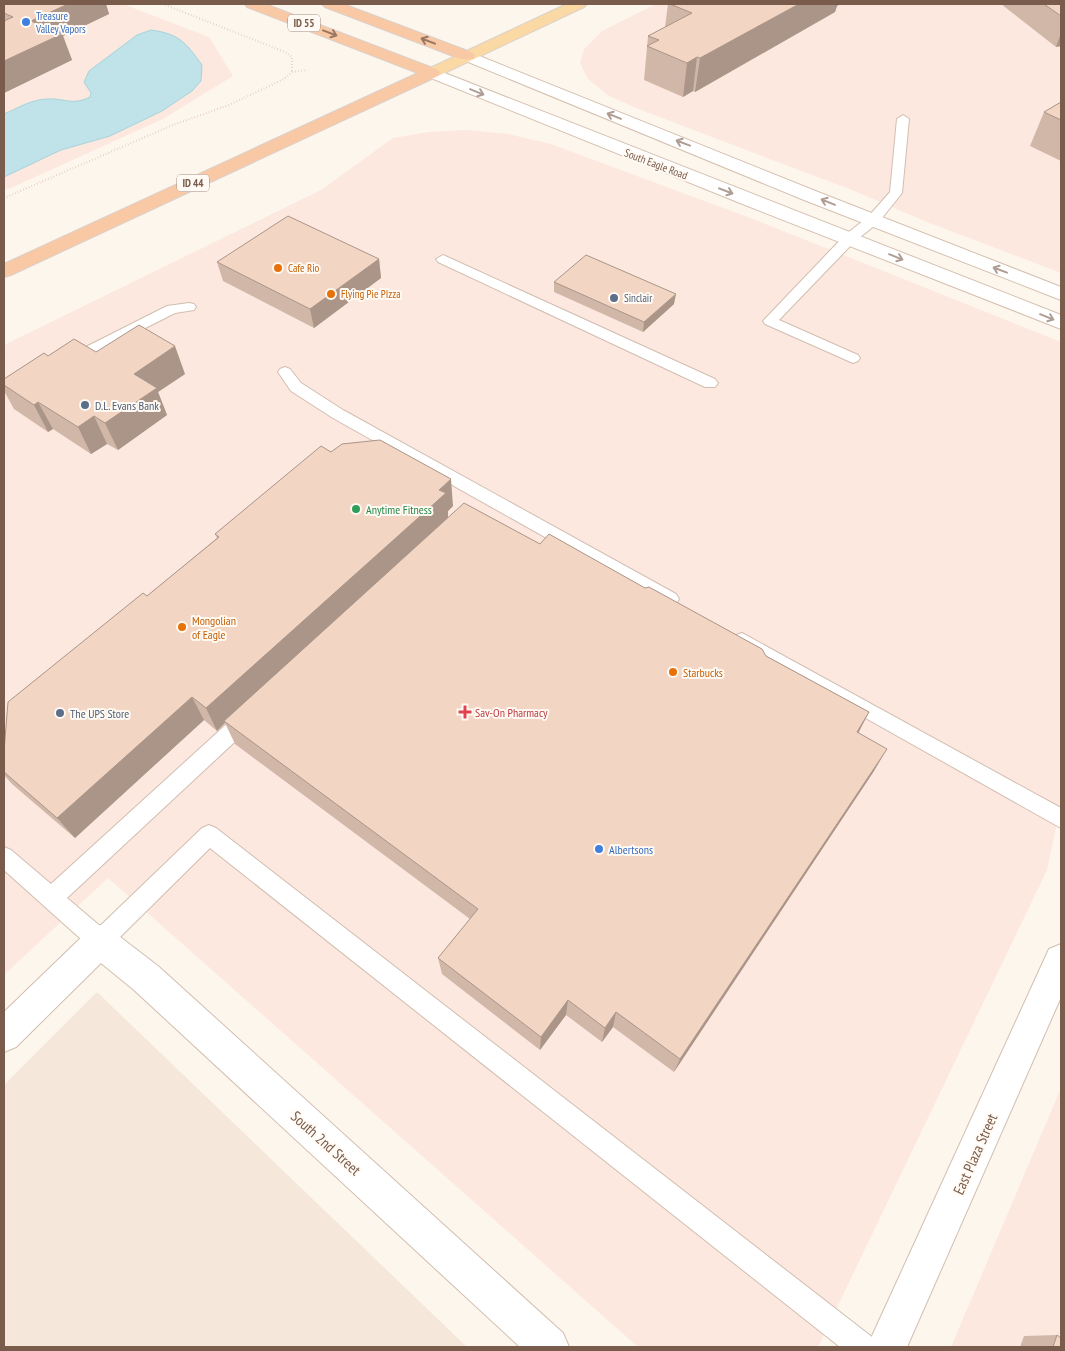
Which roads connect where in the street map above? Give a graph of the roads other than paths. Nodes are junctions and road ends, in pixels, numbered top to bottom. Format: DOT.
graph roads {
  1 [pos="252,4"];
  2 [pos="330,4"];
  3 [pos="579,4"];
  4 [pos="467,56"];
  5 [pos="432,73"];
  6 [pos="903,119"];
  7 [pos="873,220"];
  8 [pos="850,238"];
  9 [pos="443,259"];
  10 [pos="4,271"];
  11 [pos="1061,294"];
  12 [pos="189,307"];
  13 [pos="1061,322"];
  14 [pos="853,358"];
  15 [pos="57,368"];
  16 [pos="285,372"];
  17 [pos="710,383"];
  18 [pos="487,497"];
  19 [pos="472,510"];
  20 [pos="683,606"];
  21 [pos="725,630"];
  22 [pos="262,705"];
  23 [pos="1061,819"];
  24 [pos="4,857"];
  25 [pos="51,899"];
  26 [pos="100,941"];
  27 [pos="1061,960"];
  28 [pos="4,1035"];
  29 [pos="549,1347"];
  30 [pos="862,1347"];
  31 [pos="887,1347"];
  1 -- 5 [label="highway, South Eagle Road / ID 55, one-way"];
  4 -- 2 [label="highway, ID 55, one-way"];
  3 -- 4 [label="main road, ID 44"];
  4 -- 5 [label="main road, ID 44"];
  7 -- 4 [label="main road, one-way"];
  5 -- 8 [label="main road, South Eagle Road, one-way"];
  5 -- 10 [label="highway, ID 44"];
  6 -- 7 [label="lane"];
  7 -- 8 [label="lane"];
  11 -- 7 [label="main road, one-way"];
  8 -- 13 [label="main road, South Eagle Road, one-way"];
  8 -- 14 [label="lane"];
  9 -- 17 [label="lane"];
  12 -- 15 [label="lane"];
  16 -- 18 [label="lane"];
  18 -- 19 [label="lane"];
  18 -- 20 [label="lane"];
  21 -- 23 [label="lane"];
  22 -- 25 [label="lane"];
  24 -- 25 [label="lane"];
  25 -- 26 [label="lane"];
  26 -- 28 [label="main road"];
  26 -- 29 [label="main road, South 2nd Street"];
  26 -- 30 [label="lane"];
  27 -- 31 [label="main road, East Plaza Street"];
}
